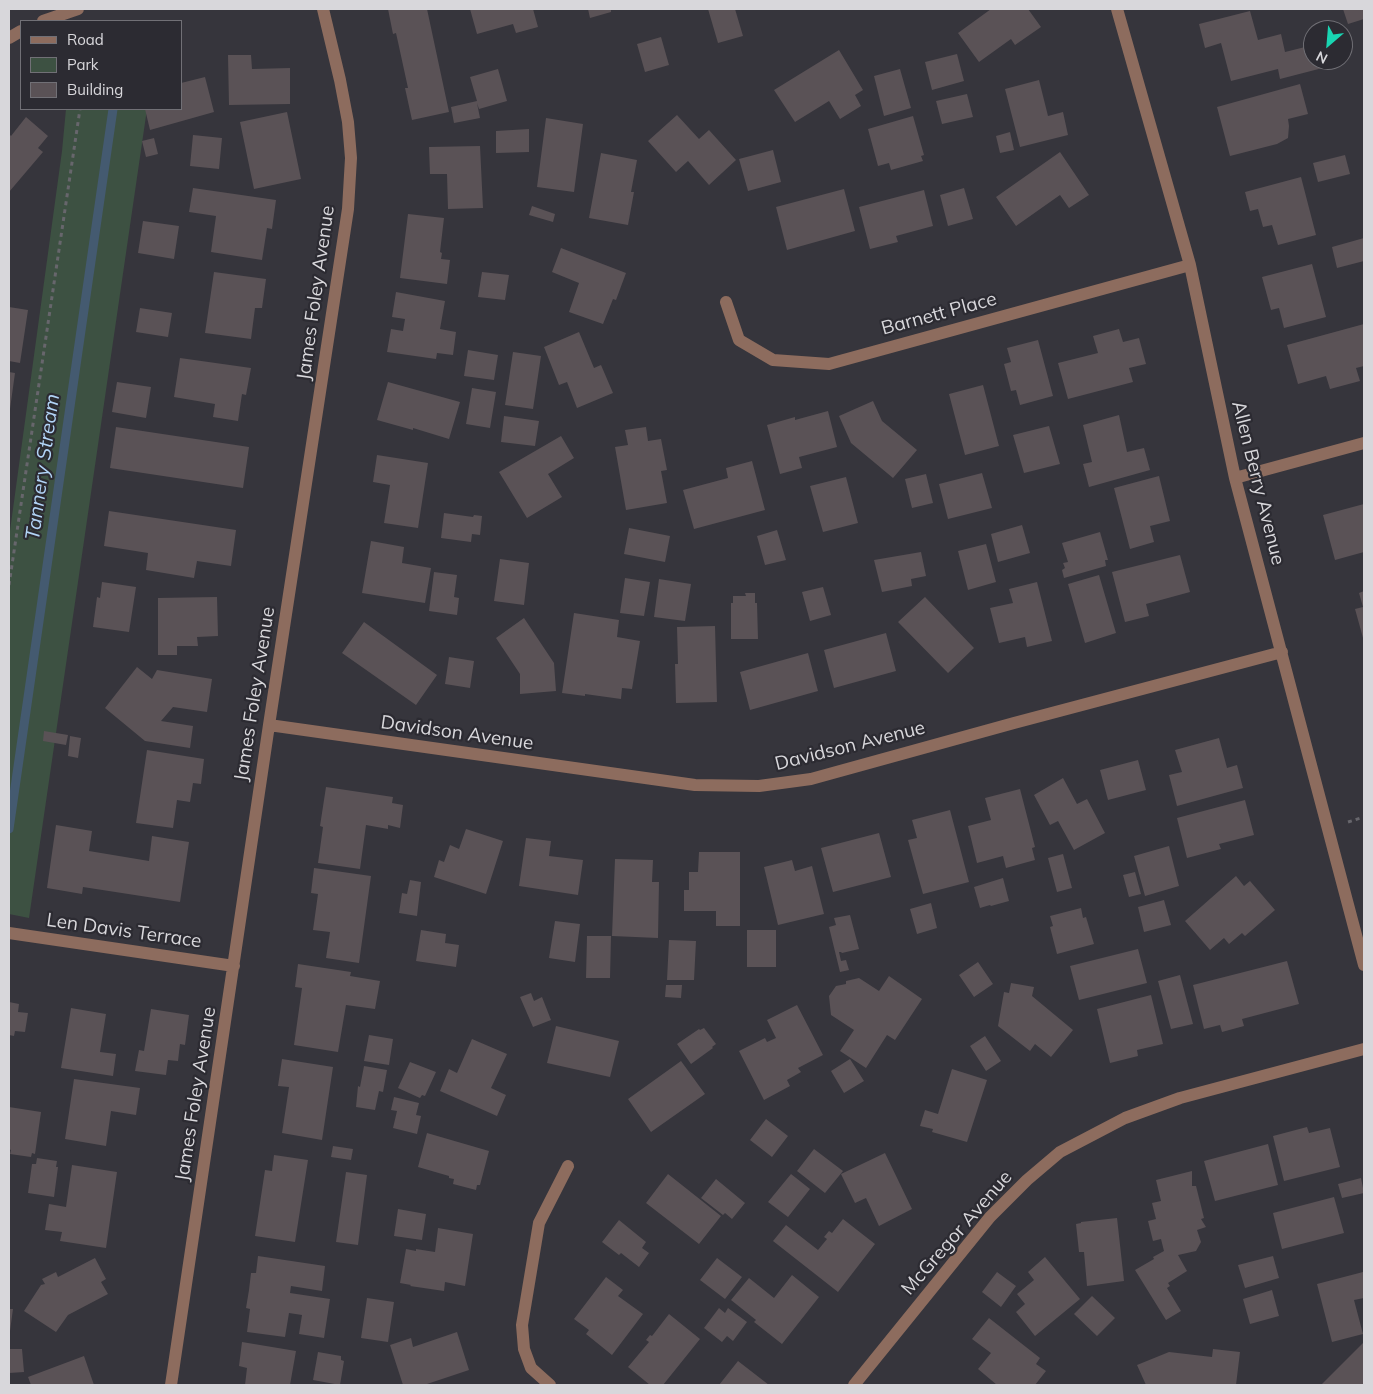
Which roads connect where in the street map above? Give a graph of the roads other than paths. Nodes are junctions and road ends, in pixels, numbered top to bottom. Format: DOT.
graph roads {
  1 [pos="78,9"];
  2 [pos="323,9"];
  3 [pos="1117,9"];
  4 [pos="46,20"];
  5 [pos="20,32"];
  6 [pos="9,38"];
  7 [pos="1190,265"];
  8 [pos="726,302"];
  9 [pos="1364,443"];
  10 [pos="1234,478"];
  11 [pos="1282,652"];
  12 [pos="269,725"];
  13 [pos="9,933"];
  14 [pos="1364,965"];
  15 [pos="234,966"];
  16 [pos="1364,1049"];
  17 [pos="568,1166"];
  18 [pos="171,1385"];
  19 [pos="550,1385"];
  20 [pos="854,1385"];
  1 -- 4 [label="street"];
  2 -- 12 [label="street, James Foley Avenue"];
  3 -- 7 [label="street, Allen Berry Avenue"];
  5 -- 6 [label="street"];
  7 -- 8 [label="street, Barnett Place"];
  7 -- 10 [label="street, Allen Berry Avenue"];
  9 -- 10 [label="street"];
  10 -- 11 [label="street, Allen Berry Avenue"];
  11 -- 12 [label="street, Davidson Avenue"];
  11 -- 14 [label="street, Allen Berry Avenue"];
  12 -- 15 [label="street, James Foley Avenue"];
  13 -- 15 [label="street, Len Davis Terrace"];
  15 -- 18 [label="street, James Foley Avenue"];
  16 -- 20 [label="street, McGregor Avenue"];
  17 -- 19 [label="street"];
}
